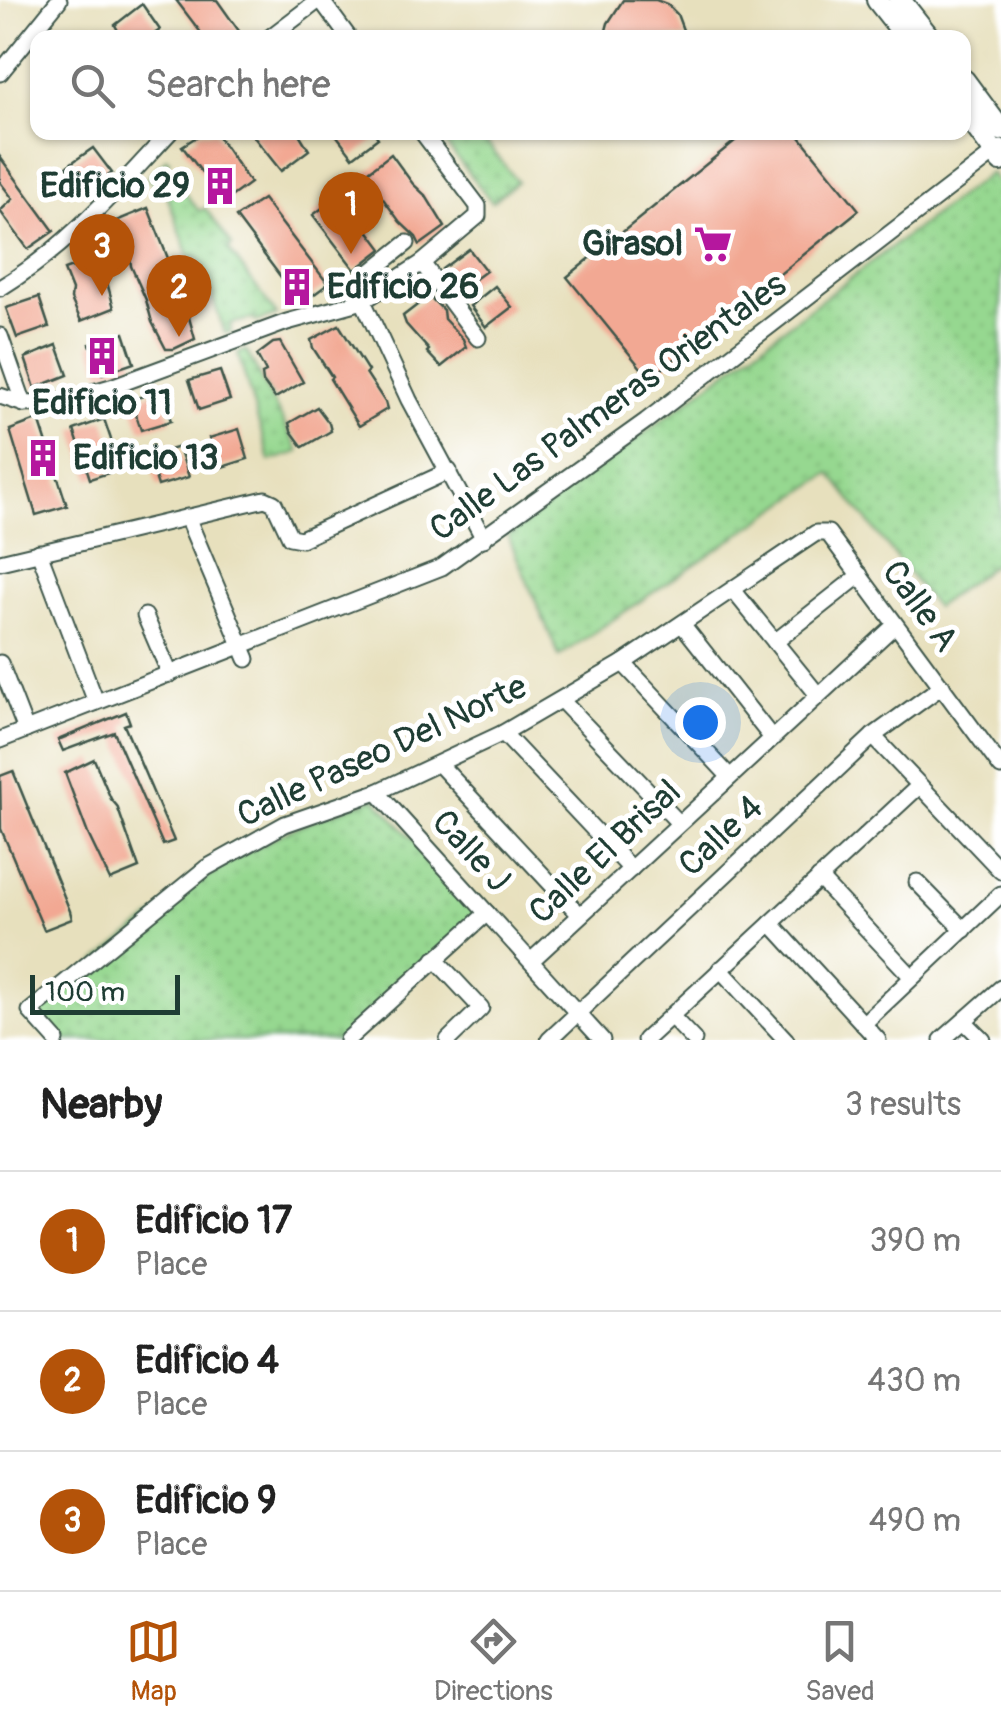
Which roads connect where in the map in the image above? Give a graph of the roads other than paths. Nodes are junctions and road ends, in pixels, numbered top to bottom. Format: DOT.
graph roads {
  1 [pos="58,0"];
  2 [pos="320,0"];
  3 [pos="876,0"];
  4 [pos="900,0"];
  5 [pos="912,0"];
  6 [pos="33,30"];
  7 [pos="280,30"];
  8 [pos="344,30"];
  9 [pos="900,30"];
  10 [pos="924,30"];
  11 [pos="935,30"];
  12 [pos="30,33"];
  13 [pos="0,41"];
  14 [pos="15,51"];
  15 [pos="0,72"];
  16 [pos="971,76"];
  17 [pos="971,89"];
  18 [pos="1001,116"];
  19 [pos="971,119"];
  20 [pos="1001,130"];
  21 [pos="163,140"];
  22 [pos="428,140"];
  23 [pos="999,154"];
  24 [pos="407,244"];
  25 [pos="422,263"];
  26 [pos="352,286"];
  27 [pos="0,288"];
  28 [pos="362,300"];
  29 [pos="0,336"];
  30 [pos="478,338"];
  31 [pos="0,396"];
  32 [pos="24,404"];
  33 [pos="450,470"];
  34 [pos="187,517"];
  35 [pos="823,532"];
  36 [pos="484,539"];
  37 [pos="39,552"];
  38 [pos="0,562"];
  39 [pos="860,575"];
  40 [pos="734,590"];
  41 [pos="145,616"];
  42 [pos="682,624"];
  43 [pos="895,625"];
  44 [pos="774,642"];
  45 [pos="245,653"];
  46 [pos="0,662"];
  47 [pos="623,663"];
  48 [pos="170,674"];
  49 [pos="942,686"];
  50 [pos="818,694"];
  51 [pos="562,700"];
  52 [pos="96,702"];
  53 [pos="26,730"];
  54 [pos="503,734"];
  55 [pos="873,736"];
  56 [pos="772,738"];
  57 [pos="0,740"];
  58 [pos="440,765"];
  59 [pos="1001,767"];
  60 [pos="730,777"];
  61 [pos="920,786"];
  62 [pos="376,792"];
  63 [pos="679,824"];
  64 [pos="631,869"];
  65 [pos="1001,870"];
  66 [pos="819,878"];
  67 [pos="918,882"];
  68 [pos="1001,894"];
  69 [pos="487,913"];
  70 [pos="580,915"];
  71 [pos="771,923"];
  72 [pos="964,930"];
  73 [pos="436,958"];
  74 [pos="532,960"];
  75 [pos="720,969"];
  76 [pos="912,977"];
  77 [pos="1001,988"];
  78 [pos="576,1014"];
  79 [pos="671,1016"];
  80 [pos="964,1020"];
  81 [pos="863,1024"];
  82 [pos="56,1040"];
  83 [pos="347,1040"];
  84 [pos="448,1040"];
  85 [pos="549,1040"];
  86 [pos="602,1040"];
  87 [pos="645,1040"];
  88 [pos="694,1040"];
  89 [pos="786,1040"];
  90 [pos="878,1040"];
  91 [pos="942,1040"];
  92 [pos="983,1040"];
  1 -- 6 [label="street"];
  2 -- 7 [label="street"];
  2 -- 8 [label="street"];
  3 -- 9 [label="main road"];
  4 -- 10 [label="main road"];
  5 -- 11 [label="street"];
  12 -- 14 [label="street"];
  13 -- 14 [label="street"];
  14 -- 15 [label="street"];
  16 -- 18 [label="street"];
  17 -- 20 [label="main road"];
  19 -- 23 [label="main road"];
  21 -- 27 [label="street"];
  22 -- 25 [label="street"];
  23 -- 36 [label="street, Calle Las Palmeras Orientales"];
  24 -- 26 [label="street"];
  25 -- 28 [label="street"];
  25 -- 30 [label="street"];
  28 -- 32 [label="street"];
  28 -- 33 [label="street"];
  29 -- 32 [label="street"];
  31 -- 32 [label="street"];
  33 -- 34 [label="street"];
  33 -- 36 [label="street"];
  34 -- 37 [label="street"];
  34 -- 45 [label="street"];
  35 -- 39 [label="street, Calle A"];
  35 -- 40 [label="street, Calle Paseo Del Norte"];
  36 -- 45 [label="street, Calle Las Palmeras Orientales"];
  37 -- 38 [label="street"];
  37 -- 52 [label="street"];
  39 -- 43 [label="street, Calle A"];
  39 -- 44 [label="street"];
  40 -- 42 [label="street, Calle Paseo Del Norte"];
  40 -- 44 [label="street"];
  41 -- 48 [label="street"];
  42 -- 47 [label="street, Calle Paseo Del Norte"];
  42 -- 56 [label="street"];
  43 -- 49 [label="street, Calle A"];
  43 -- 50 [label="street, Calle El Brisal"];
  44 -- 50 [label="street"];
  45 -- 48 [label="street, Calle Las Palmeras Orientales"];
  46 -- 53 [label="street"];
  47 -- 51 [label="street, Calle Paseo Del Norte"];
  47 -- 60 [label="street"];
  48 -- 52 [label="street, Calle Las Palmeras Orientales"];
  49 -- 55 [label="street, Calle 4"];
  49 -- 59 [label="street, Calle A"];
  50 -- 56 [label="street, Calle El Brisal"];
  51 -- 54 [label="street, Calle Paseo Del Norte"];
  51 -- 63 [label="street, Calle 4"];
  52 -- 53 [label="street, Calle Las Palmeras Orientales"];
  53 -- 57 [label="street, Calle Las Palmeras Orientales"];
  54 -- 58 [label="street, Calle Paseo Del Norte"];
  54 -- 64 [label="street"];
  55 -- 61 [label="street"];
  55 -- 78 [label="street, Calle 4"];
  56 -- 60 [label="street, Calle El Brisal"];
  58 -- 62 [label="street, Calle Paseo Del Norte"];
  58 -- 70 [label="street"];
  60 -- 63 [label="street, Calle El Brisal"];
  61 -- 65 [label="street"];
  61 -- 66 [label="street"];
  62 -- 69 [label="street, Calle J"];
  62 -- 82 [label="street, Calle Paseo Del Norte"];
  63 -- 64 [label="street, Calle El Brisal"];
  64 -- 70 [label="street, Calle El Brisal"];
  66 -- 71 [label="street"];
  66 -- 76 [label="street"];
  67 -- 72 [label="street"];
  68 -- 72 [label="street"];
  69 -- 73 [label="street"];
  69 -- 74 [label="street, Calle J"];
  70 -- 74 [label="street, Calle El Brisal"];
  71 -- 75 [label="street"];
  71 -- 81 [label="street"];
  72 -- 76 [label="street"];
  73 -- 83 [label="street"];
  73 -- 84 [label="street"];
  74 -- 78 [label="street, Calle J"];
  75 -- 79 [label="street"];
  75 -- 89 [label="street"];
  76 -- 81 [label="street"];
  77 -- 80 [label="street"];
  78 -- 85 [label="street, Calle 4"];
  78 -- 86 [label="street, Calle J"];
  79 -- 87 [label="street"];
  79 -- 88 [label="street"];
  80 -- 91 [label="street"];
  80 -- 92 [label="street"];
  81 -- 90 [label="street"];
}
